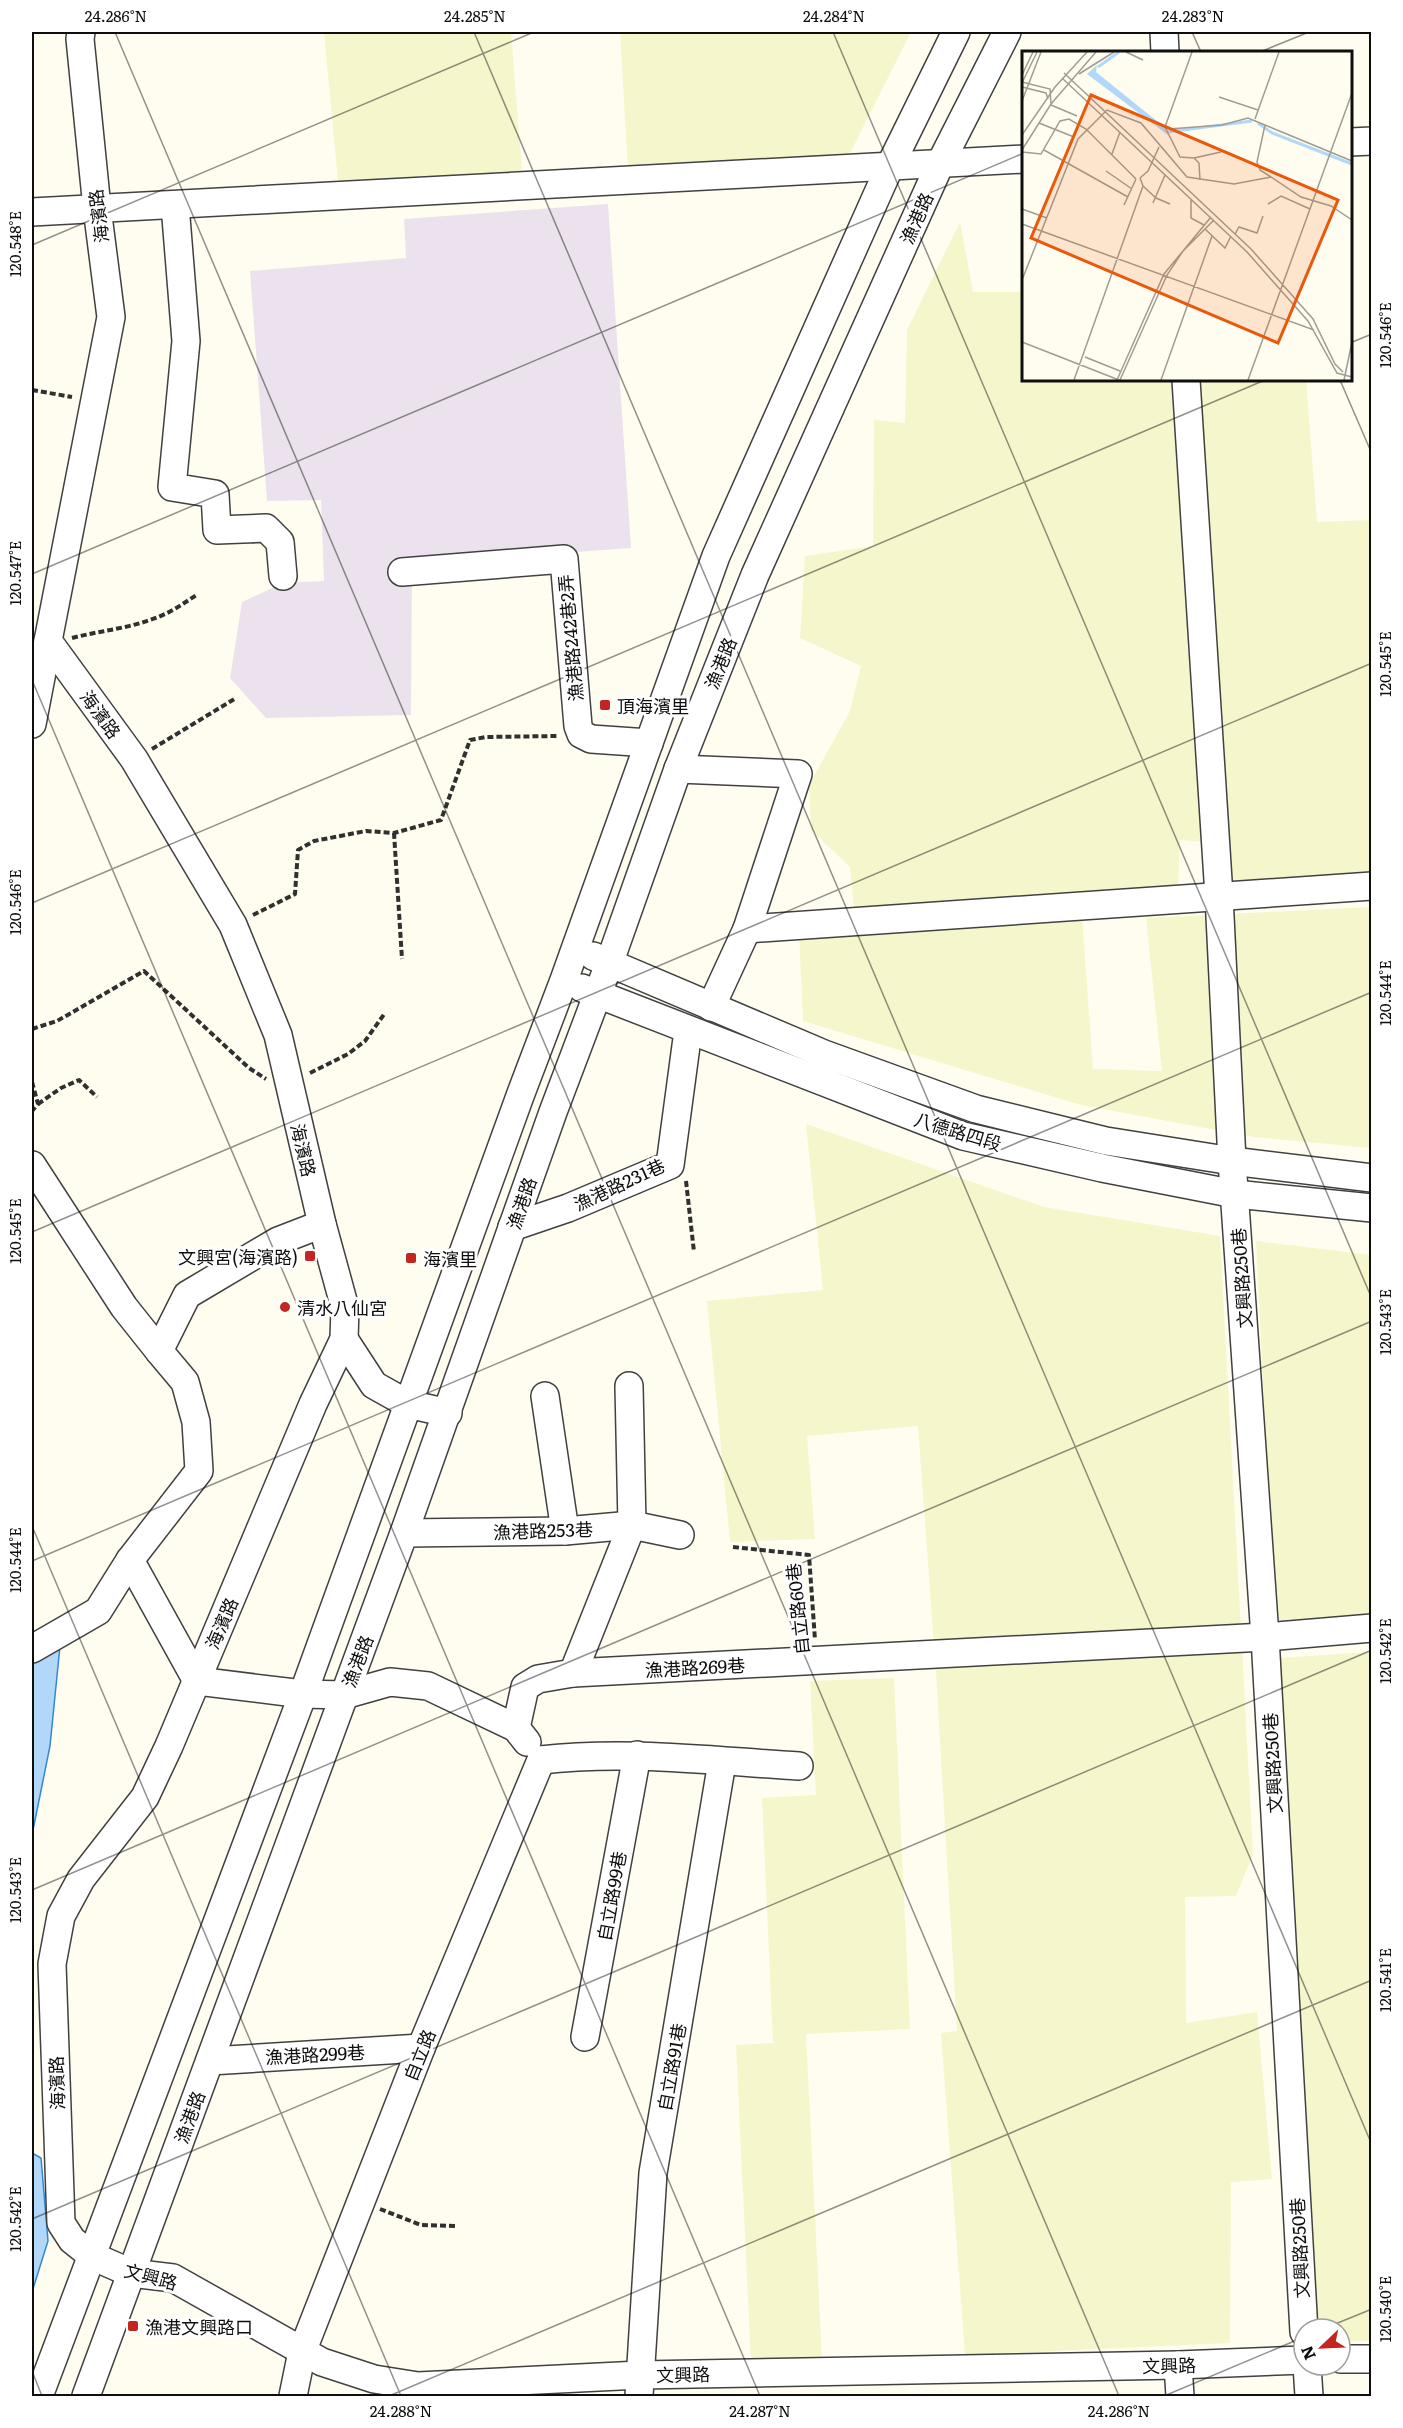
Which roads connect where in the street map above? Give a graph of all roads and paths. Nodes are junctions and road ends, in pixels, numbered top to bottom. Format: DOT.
graph roads {
  1 [pos="81,32"];
  2 [pos="956,32"];
  3 [pos="1007,32"];
  4 [pos="1164,32"];
  5 [pos="1165,51"];
  6 [pos="1371,141"];
  7 [pos="1352,142"];
  8 [pos="1022,159"];
  9 [pos="940,164"];
  10 [pos="890,166"];
  11 [pos="175,205"];
  12 [pos="97,208"];
  13 [pos="32,212"];
  14 [pos="1186,381"];
  15 [pos="32,390"];
  16 [pos="95,400"];
  17 [pos="402,572"];
  18 [pos="283,576"];
  19 [pos="198,594"];
  20 [pos="48,641"];
  21 [pos="236,698"];
  22 [pos="32,724"];
  23 [pos="581,734"];
  24 [pos="649,743"];
  25 [pos="134,759"];
  26 [pos="678,769"];
  27 [pos="394,833"];
  28 [pos="1371,886"];
  29 [pos="1219,896"];
  30 [pos="233,925"];
  31 [pos="747,929"];
  32 [pos="574,948"];
  33 [pos="402,959"];
  34 [pos="609,964"];
  35 [pos="564,980"];
  36 [pos="596,996"];
  37 [pos="711,1007"];
  38 [pos="385,1013"];
  39 [pos="32,1029"];
  40 [pos="688,1031"];
  41 [pos="32,1082"];
  42 [pos="291,1090"];
  43 [pos="98,1097"];
  44 [pos="38,1104"];
  45 [pos="32,1111"];
  46 [pos="1156,1149"];
  47 [pos="671,1158"];
  48 [pos="1232,1161"];
  49 [pos="32,1166"];
  50 [pos="1154,1178"];
  51 [pos="1371,1178"];
  52 [pos="1235,1194"];
  53 [pos="1371,1208"];
  54 [pos="322,1224"];
  55 [pos="512,1227"];
  56 [pos="694,1252"];
  57 [pos="345,1339"];
  58 [pos="159,1351"];
  59 [pos="629,1386"];
  60 [pos="545,1396"];
  61 [pos="408,1404"];
  62 [pos="448,1413"];
  63 [pos="632,1525"];
  64 [pos="565,1531"];
  65 [pos="404,1533"];
  66 [pos="680,1535"];
  67 [pos="733,1547"];
  68 [pos="130,1560"];
  69 [pos="1371,1628"];
  70 [pos="1265,1636"];
  71 [pos="32,1649"];
  72 [pos="816,1662"];
  73 [pos="573,1673"];
  74 [pos="197,1681"];
  75 [pos="303,1694"];
  76 [pos="344,1695"];
  77 [pos="516,1728"];
  78 [pos="637,1755"];
  79 [pos="541,1760"];
  80 [pos="722,1761"];
  81 [pos="799,1766"];
  82 [pos="585,2037"];
  83 [pos="421,2048"];
  84 [pos="210,2061"];
  85 [pos="361,2201"];
  86 [pos="454,2226"];
  87 [pos="92,2256"];
  88 [pos="131,2273"];
  89 [pos="1303,2317"];
  90 [pos="302,2352"];
  91 [pos="1352,2359"];
  92 [pos="1371,2359"];
  93 [pos="1292,2360"];
  94 [pos="1178,2365"];
  95 [pos="1308,2377"];
  96 [pos="639,2386"];
  97 [pos="39,2397"];
  98 [pos="86,2397"];
  99 [pos="293,2397"];
  100 [pos="1180,2397"];
  101 [pos="1309,2397"];
  1 -- 12 [label="street, 海濱路"];
  2 -- 10 [label="street, 漁港路"];
  3 -- 9 [label="street, 漁港路"];
  4 -- 5 [label="street"];
  6 -- 7 [label="street"];
  8 -- 9 [label="street"];
  9 -- 10 [label="street"];
  9 -- 26 [label="street, 漁港路"];
  10 -- 11 [label="street"];
  10 -- 24 [label="street, 漁港路"];
  11 -- 12 [label="street"];
  11 -- 18 [label="street"];
  12 -- 13 [label="street"];
  12 -- 16 [label="street, 海濱路"];
  14 -- 29 [label="street, 文興路250巷"];
  15 -- 16 [label="path"];
  16 -- 20 [label="street, 海濱路"];
  17 -- 23 [label="street, 漁港路242巷2弄"];
  19 -- 20 [label="path"];
  20 -- 22 [label="street"];
  20 -- 25 [label="street, 海濱路"];
  21 -- 25 [label="path"];
  23 -- 24 [label="street"];
  23 -- 27 [label="path"];
  24 -- 32 [label="street, 漁港路"];
  25 -- 30 [label="street, 海濱路"];
  26 -- 31 [label="street"];
  26 -- 34 [label="street, 漁港路"];
  27 -- 30 [label="path"];
  27 -- 33 [label="path"];
  28 -- 29 [label="street"];
  29 -- 31 [label="street"];
  29 -- 48 [label="street, 文興路250巷"];
  30 -- 42 [label="street, 海濱路"];
  31 -- 37 [label="street"];
  32 -- 34 [label="street, 八德路四段"];
  32 -- 35 [label="street, 漁港路"];
  34 -- 36 [label="street, 漁港路"];
  34 -- 37 [label="street, 八德路四段"];
  35 -- 36 [label="street, 八德路四段"];
  35 -- 61 [label="street, 漁港路"];
  36 -- 40 [label="street, 八德路四段"];
  36 -- 55 [label="street, 漁港路"];
  37 -- 46 [label="street, 八德路四段"];
  38 -- 42 [label="path"];
  39 -- 42 [label="path"];
  40 -- 47 [label="street, 漁港路231巷"];
  40 -- 50 [label="street, 八德路四段"];
  41 -- 44 [label="path"];
  42 -- 54 [label="street, 海濱路"];
  43 -- 44 [label="path"];
  44 -- 45 [label="path"];
  46 -- 48 [label="street, 八德路四段"];
  46 -- 50 [label="street"];
  47 -- 55 [label="street, 漁港路231巷"];
  47 -- 56 [label="path"];
  48 -- 51 [label="street, 八德路四段"];
  48 -- 52 [label="street, 文興路250巷"];
  49 -- 58 [label="street"];
  50 -- 52 [label="street, 八德路四段"];
  52 -- 53 [label="street, 八德路四段"];
  52 -- 70 [label="street, 文興路250巷"];
  54 -- 57 [label="street, 海濱路"];
  54 -- 58 [label="street"];
  55 -- 62 [label="street, 漁港路"];
  57 -- 61 [label="street"];
  57 -- 74 [label="street, 海濱路"];
  58 -- 68 [label="street"];
  59 -- 63 [label="street"];
  60 -- 64 [label="street"];
  61 -- 62 [label="street"];
  61 -- 75 [label="street, 漁港路"];
  62 -- 65 [label="street, 漁港路"];
  63 -- 64 [label="street, 漁港路253巷"];
  63 -- 66 [label="street, 漁港路253巷"];
  63 -- 73 [label="street"];
  64 -- 65 [label="street, 漁港路253巷"];
  65 -- 76 [label="street, 漁港路"];
  67 -- 72 [label="path, 自立路60巷"];
  68 -- 71 [label="street"];
  68 -- 74 [label="street"];
  69 -- 70 [label="street, 漁港路269巷"];
  70 -- 72 [label="street, 漁港路269巷"];
  70 -- 89 [label="street, 文興路250巷"];
  72 -- 73 [label="street, 漁港路269巷"];
  73 -- 77 [label="street, 漁港路269巷"];
  74 -- 75 [label="street"];
  74 -- 87 [label="street, 海濱路"];
  75 -- 76 [label="street"];
  75 -- 87 [label="street, 漁港路"];
  76 -- 77 [label="street"];
  76 -- 84 [label="street, 漁港路"];
  77 -- 79 [label="street"];
  78 -- 79 [label="street"];
  78 -- 80 [label="street"];
  78 -- 82 [label="street, 自立路99巷"];
  79 -- 83 [label="street, 自立路"];
  80 -- 81 [label="street"];
  80 -- 96 [label="street, 自立路91巷"];
  83 -- 84 [label="street, 漁港路299巷"];
  83 -- 85 [label="street, 自立路"];
  84 -- 88 [label="street, 漁港路"];
  85 -- 86 [label="path"];
  85 -- 90 [label="street, 自立路"];
  87 -- 88 [label="street, 文興路"];
  87 -- 97 [label="street, 漁港路"];
  88 -- 90 [label="street, 文興路"];
  88 -- 98 [label="street, 漁港路"];
  90 -- 96 [label="street, 文興路"];
  90 -- 99 [label="street, 自立路"];
  91 -- 92 [label="street"];
  93 -- 94 [label="street, 文興路"];
  94 -- 96 [label="street, 文興路"];
  94 -- 100 [label="street"];
  95 -- 101 [label="street"];
}
